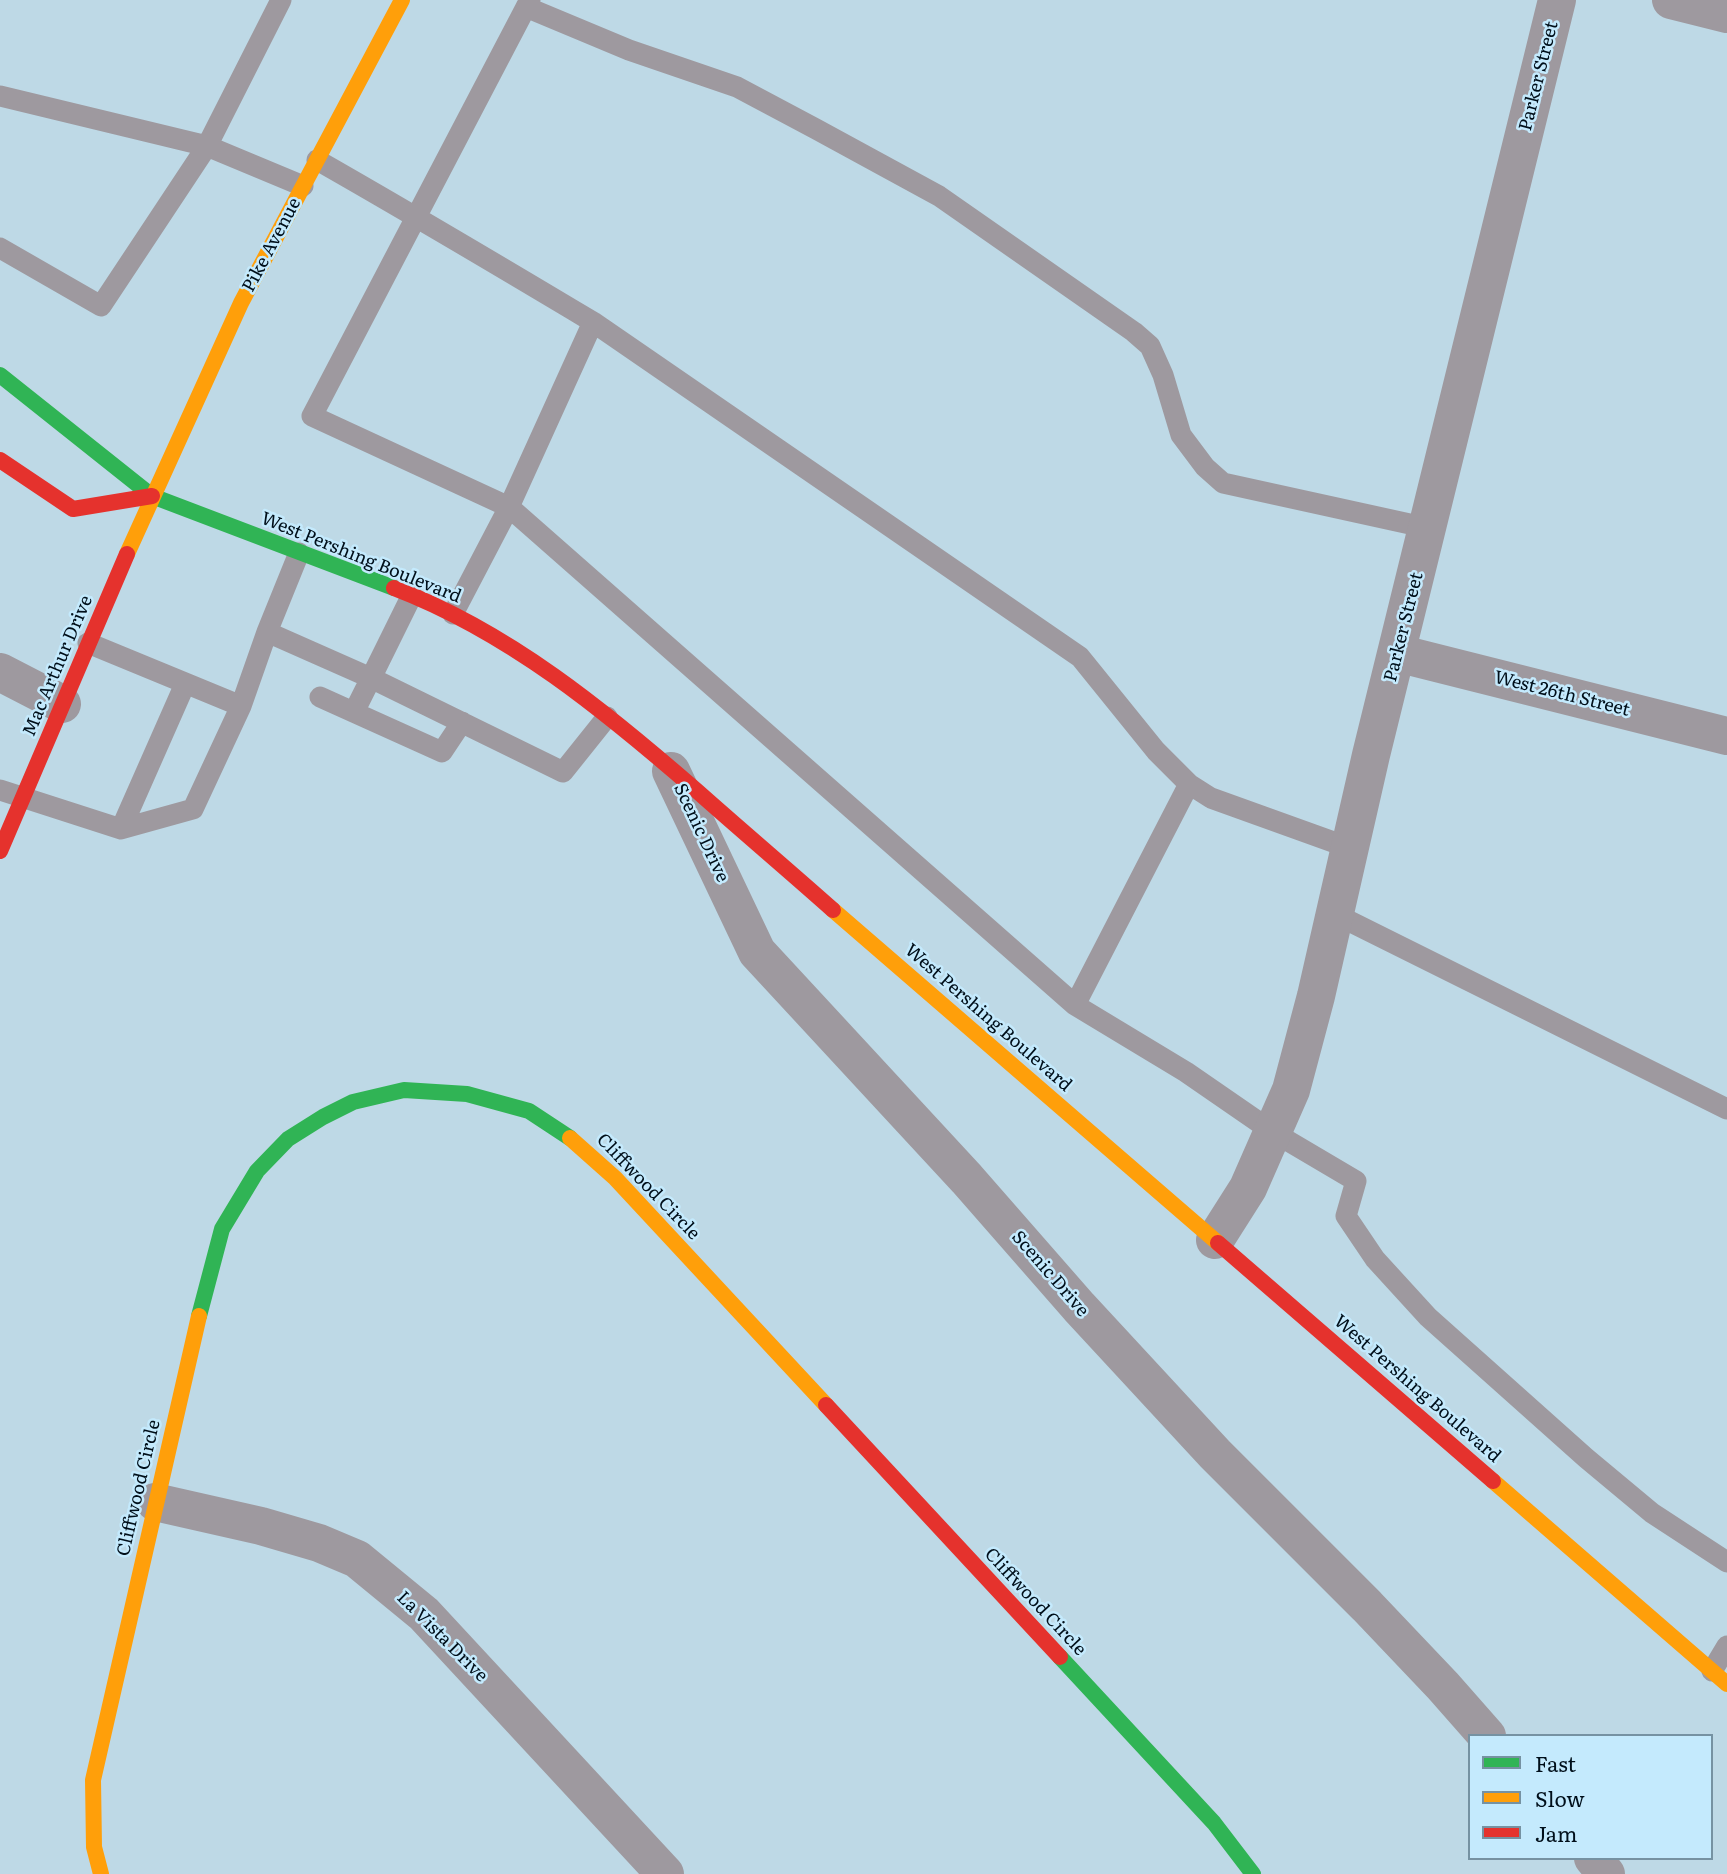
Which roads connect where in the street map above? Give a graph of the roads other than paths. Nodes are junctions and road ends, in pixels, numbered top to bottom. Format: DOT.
graph roads {
  1 [pos="281,0"];
  2 [pos="402,0"];
  3 [pos="1557,0"];
  4 [pos="1671,0"];
  5 [pos="528,4"];
  6 [pos="1727,14"];
  7 [pos="0,96"];
  8 [pos="206,146"];
  9 [pos="317,160"];
  10 [pos="303,186"];
  11 [pos="416,218"];
  12 [pos="0,248"];
  13 [pos="593,322"];
  14 [pos="0,375"];
  15 [pos="0,460"];
  16 [pos="152,496"];
  17 [pos="509,507"];
  18 [pos="1428,528"];
  19 [pos="299,553"];
  20 [pos="412,595"];
  21 [pos="453,614"];
  22 [pos="267,632"];
  23 [pos="88,643"];
  24 [pos="1397,653"];
  25 [pos="0,672"];
  26 [pos="371,678"];
  27 [pos="185,684"];
  28 [pos="320,697"];
  29 [pos="62,704"];
  30 [pos="241,706"];
  31 [pos="354,712"];
  32 [pos="607,717"];
  33 [pos="462,722"];
  34 [pos="1727,736"];
  35 [pos="671,771"];
  36 [pos="1189,783"];
  37 [pos="0,790"];
  38 [pos="23,798"];
  39 [pos="121,829"];
  40 [pos="1350,848"];
  41 [pos="0,851"];
  42 [pos="1335,914"];
  43 [pos="1075,1005"];
  44 [pos="1727,1110"];
  45 [pos="1273,1132"];
  46 [pos="1215,1240"];
  47 [pos="155,1502"];
  48 [pos="1727,1562"];
  49 [pos="1727,1646"];
  50 [pos="1720,1678"];
  51 [pos="1485,1734"];
  52 [pos="1595,1860"];
  53 [pos="101,1874"];
  54 [pos="665,1874"];
  55 [pos="1253,1874"];
  56 [pos="1606,1874"];
  1 -- 8 [label="lane"];
  2 -- 9 [label="street, Pike Avenue"];
  3 -- 18 [label="street, Parker Street"];
  4 -- 6 [label="street"];
  5 -- 11 [label="lane"];
  5 -- 18 [label="lane"];
  7 -- 8 [label="lane"];
  8 -- 10 [label="lane"];
  8 -- 12 [label="lane"];
  9 -- 10 [label="street, Pike Avenue"];
  9 -- 11 [label="lane"];
  10 -- 16 [label="street, Pike Avenue"];
  11 -- 13 [label="lane"];
  11 -- 17 [label="lane"];
  13 -- 17 [label="lane"];
  13 -- 36 [label="lane"];
  14 -- 16 [label="street, West Pershing Boulevard"];
  15 -- 16 [label="street"];
  16 -- 19 [label="street, West Pershing Boulevard"];
  16 -- 23 [label="street, Mac Arthur Drive"];
  17 -- 21 [label="lane"];
  17 -- 43 [label="lane"];
  18 -- 24 [label="street, Parker Street"];
  19 -- 20 [label="street, West Pershing Boulevard"];
  19 -- 22 [label="lane"];
  20 -- 21 [label="street, West Pershing Boulevard"];
  20 -- 26 [label="lane"];
  21 -- 32 [label="street, West Pershing Boulevard"];
  22 -- 26 [label="lane"];
  22 -- 30 [label="lane"];
  23 -- 27 [label="lane"];
  23 -- 29 [label="street, Mac Arthur Drive"];
  24 -- 34 [label="street, West 26th Street"];
  24 -- 40 [label="street, Parker Street"];
  25 -- 29 [label="street"];
  26 -- 31 [label="lane"];
  26 -- 33 [label="lane"];
  27 -- 30 [label="lane"];
  27 -- 39 [label="lane"];
  28 -- 31 [label="lane"];
  29 -- 38 [label="street, Mac Arthur Drive"];
  30 -- 39 [label="lane"];
  31 -- 33 [label="lane"];
  32 -- 33 [label="lane"];
  32 -- 35 [label="street, West Pershing Boulevard"];
  35 -- 46 [label="street, West Pershing Boulevard"];
  35 -- 51 [label="street, Scenic Drive"];
  36 -- 40 [label="lane"];
  36 -- 43 [label="lane"];
  37 -- 38 [label="lane"];
  38 -- 39 [label="lane"];
  38 -- 41 [label="street, Mac Arthur Drive"];
  40 -- 42 [label="street, Parker Street"];
  42 -- 44 [label="lane"];
  42 -- 45 [label="street, Parker Street"];
  43 -- 45 [label="lane"];
  45 -- 46 [label="street, Parker Street"];
  45 -- 48 [label="lane"];
  46 -- 50 [label="street, West Pershing Boulevard"];
  47 -- 53 [label="street, Cliffwood Circle"];
  47 -- 54 [label="street, La Vista Drive"];
  47 -- 55 [label="street, Cliffwood Circle"];
  49 -- 50 [label="lane"];
  52 -- 56 [label="street"];
}
